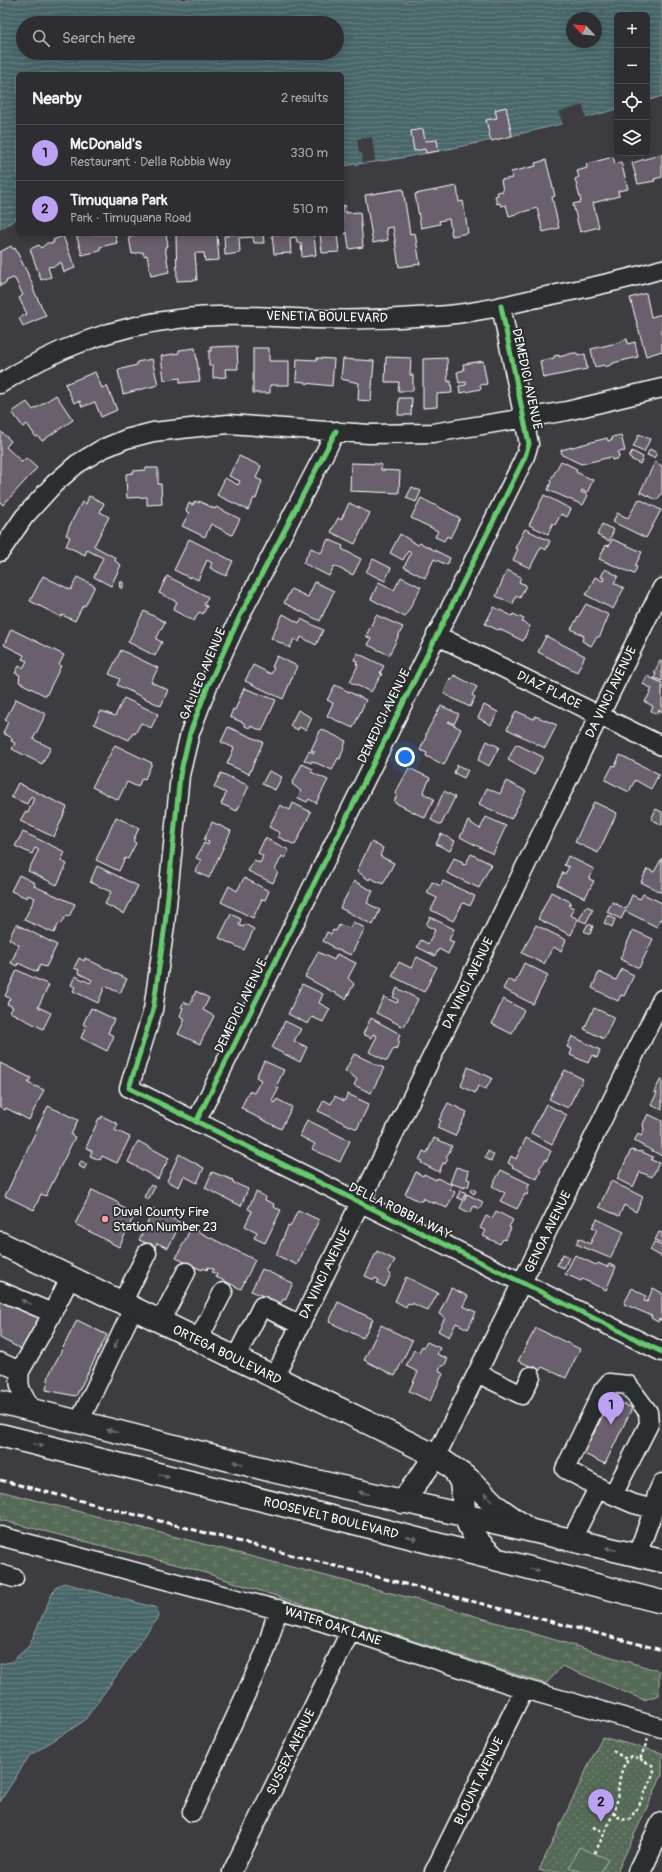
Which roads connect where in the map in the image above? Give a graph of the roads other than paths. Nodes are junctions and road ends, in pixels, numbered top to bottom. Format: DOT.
graph roads {
  1 [pos="662,269"];
  2 [pos="501,306"];
  3 [pos="0,384"];
  4 [pos="662,388"];
  5 [pos="524,419"];
  6 [pos="336,431"];
  7 [pos="0,552"];
  8 [pos="662,588"];
  9 [pos="436,635"];
  10 [pos="599,715"];
  11 [pos="662,746"];
  12 [pos="662,998"];
  13 [pos="129,1088"];
  14 [pos="196,1122"];
  15 [pos="360,1203"];
  16 [pos="0,1243"];
  17 [pos="147,1253"];
  18 [pos="186,1272"];
  19 [pos="70,1278"];
  20 [pos="522,1283"];
  21 [pos="0,1291"];
  22 [pos="223,1292"];
  23 [pos="127,1306"];
  24 [pos="52,1313"];
  25 [pos="160,1322"];
  26 [pos="300,1325"];
  27 [pos="198,1340"];
  28 [pos="662,1352"];
  29 [pos="235,1359"];
  30 [pos="0,1362"];
  31 [pos="20,1371"];
  32 [pos="477,1374"];
  33 [pos="531,1376"];
  34 [pos="274,1378"];
  35 [pos="0,1402"];
  36 [pos="32,1410"];
  37 [pos="662,1411"];
  38 [pos="78,1422"];
  39 [pos="650,1424"];
  40 [pos="0,1435"];
  41 [pos="444,1462"];
  42 [pos="662,1483"];
  43 [pos="605,1491"];
  44 [pos="402,1502"];
  45 [pos="654,1509"];
  46 [pos="465,1516"];
  47 [pos="347,1521"];
  48 [pos="529,1530"];
  49 [pos="0,1536"];
  50 [pos="572,1539"];
  51 [pos="637,1555"];
  52 [pos="497,1560"];
  53 [pos="662,1561"];
  54 [pos="662,1602"];
  55 [pos="278,1609"];
  56 [pos="350,1632"];
  57 [pos="524,1689"];
  58 [pos="657,1726"];
  59 [pos="192,1812"];
  60 [pos="662,1824"];
  61 [pos="232,1872"];
  62 [pos="434,1872"];
  63 [pos="640,1872"];
  1 -- 2 [label="street, VENETIA BOULEVARD"];
  2 -- 3 [label="street, VENETIA BOULEVARD"];
  2 -- 5 [label="street, DEMEDICI AVENUE"];
  4 -- 5 [label="street"];
  5 -- 6 [label="street"];
  5 -- 9 [label="street, DEMEDICI AVENUE"];
  6 -- 7 [label="street"];
  6 -- 13 [label="street, GALILEO AVENUE"];
  8 -- 10 [label="street, DA VINCI AVENUE"];
  9 -- 10 [label="street, DIAZ PLACE"];
  9 -- 14 [label="street, DEMEDICI AVENUE"];
  10 -- 11 [label="street, DIAZ PLACE"];
  10 -- 15 [label="street, DA VINCI AVENUE"];
  12 -- 20 [label="street, GENOA AVENUE"];
  13 -- 14 [label="street, DELLA ROBBIA WAY"];
  14 -- 15 [label="street, DELLA ROBBIA WAY"];
  15 -- 20 [label="street, DELLA ROBBIA WAY"];
  15 -- 26 [label="street, DA VINCI AVENUE"];
  16 -- 19 [label="main road, ORTEGA BOULEVARD"];
  17 -- 23 [label="street"];
  18 -- 25 [label="street"];
  19 -- 23 [label="main road, ORTEGA BOULEVARD"];
  19 -- 24 [label="street"];
  20 -- 28 [label="street, DELLA ROBBIA WAY"];
  20 -- 32 [label="street, GENOA AVENUE"];
  24 -- 21 [label="street, one-way"];
  22 -- 27 [label="street"];
  23 -- 25 [label="main road, ORTEGA BOULEVARD"];
  23 -- 38 [label="street, one-way"];
  24 -- 31 [label="street"];
  25 -- 27 [label="main road, ORTEGA BOULEVARD"];
  26 -- 29 [label="street"];
  26 -- 34 [label="street, DA VINCI AVENUE"];
  27 -- 29 [label="main road, ORTEGA BOULEVARD"];
  29 -- 34 [label="main road, ORTEGA BOULEVARD"];
  30 -- 31 [label="street"];
  31 -- 36 [label="street"];
  32 -- 33 [label="street"];
  32 -- 41 [label="street, GENOA AVENUE"];
  34 -- 41 [label="main road, ORTEGA BOULEVARD"];
  35 -- 36 [label="main road"];
  36 -- 38 [label="main road"];
  37 -- 39 [label="street"];
  44 -- 38 [label="main road, one-way"];
  39 -- 43 [label="street"];
  39 -- 43 [label="street"];
  40 -- 47 [label="main road, ROOSEVELT BOULEVARD, one-way"];
  41 -- 44 [label="main road, GENOA AVENUE"];
  41 -- 46 [label="main road"];
  48 -- 41 [label="main road, ORTEGA BOULEVARD, one-way"];
  42 -- 45 [label="street"];
  43 -- 45 [label="street"];
  43 -- 50 [label="street"];
  44 -- 46 [label="main road"];
  44 -- 47 [label="main road, GENOA AVENUE"];
  45 -- 51 [label="street"];
  46 -- 48 [label="main road"];
  46 -- 52 [label="main road"];
  47 -- 52 [label="main road, ROOSEVELT BOULEVARD, one-way"];
  48 -- 50 [label="main road"];
  49 -- 55 [label="street, WATER OAK LANE"];
  51 -- 50 [label="main road, one-way"];
  51 -- 53 [label="main road"];
  52 -- 54 [label="main road, ROOSEVELT BOULEVARD, one-way"];
  55 -- 56 [label="street, WATER OAK LANE"];
  55 -- 59 [label="street"];
  56 -- 57 [label="street, WATER OAK LANE"];
  56 -- 61 [label="street, SUSSEX AVENUE"];
  57 -- 58 [label="street, WATER OAK LANE"];
  57 -- 62 [label="street, BLOUNT AVENUE"];
  60 -- 63 [label="main road"];
}
